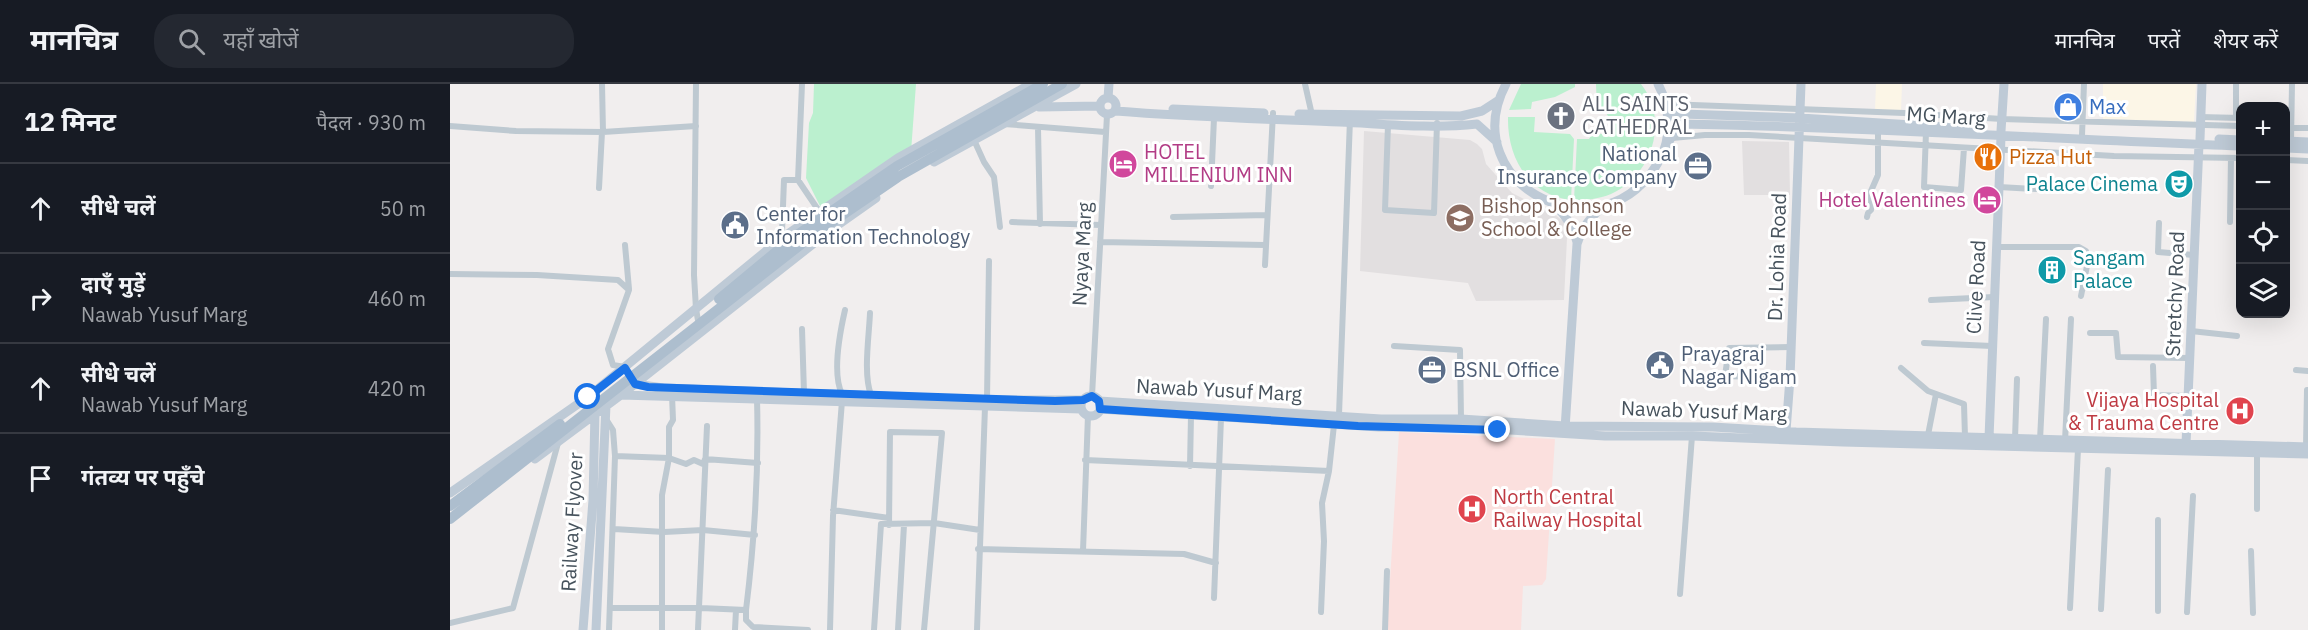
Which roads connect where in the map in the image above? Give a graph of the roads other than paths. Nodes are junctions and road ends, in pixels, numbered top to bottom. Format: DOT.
graph roads {
  1 [pos="602,84"];
  2 [pos="696,84"];
  3 [pos="802,84"];
  4 [pos="1031,84"];
  5 [pos="1042,84"];
  6 [pos="1062,84"];
  7 [pos="1076,84"];
  8 [pos="1109,84"];
  9 [pos="1305,84"];
  10 [pos="1658,84"];
  11 [pos="1801,84"];
  12 [pos="2004,84"];
  13 [pos="2084,84"];
  14 [pos="2202,84"];
  15 [pos="2236,84"];
  16 [pos="2292,84"];
  17 [pos="1501,90"];
  18 [pos="1108,98"];
  19 [pos="2237,102"];
  20 [pos="1666,104"];
  21 [pos="1100,106"];
  22 [pos="1037,107"];
  23 [pos="2290,107"];
  24 [pos="1113,111"];
  25 [pos="1311,115"];
  26 [pos="1273,116"];
  27 [pos="1214,118"];
  28 [pos="1800,118"];
  29 [pos="2236,118"];
  30 [pos="1350,119"];
  31 [pos="2002,119"];
  32 [pos="1437,121"];
  33 [pos="2083,121"];
  34 [pos="2200,121"];
  35 [pos="1004,124"];
  36 [pos="1388,125"];
  37 [pos="2236,125"];
  38 [pos="450,126"];
  39 [pos="696,126"];
  40 [pos="1038,128"];
  41 [pos="2290,128"];
  42 [pos="2308,128"];
  43 [pos="1878,130"];
  44 [pos="603,132"];
  45 [pos="1105,132"];
  46 [pos="1926,132"];
  47 [pos="2001,134"];
  48 [pos="2082,135"];
  49 [pos="1672,138"];
  50 [pos="1800,138"];
  51 [pos="974,140"];
  52 [pos="2236,140"];
  53 [pos="2199,141"];
  54 [pos="1497,142"];
  55 [pos="2308,142"];
  56 [pos="1879,143"];
  57 [pos="2290,143"];
  58 [pos="2290,144"];
  59 [pos="2236,145"];
  60 [pos="1925,146"];
  61 [pos="1964,148"];
  62 [pos="2308,149"];
  63 [pos="1665,150"];
  64 [pos="2000,150"];
  65 [pos="2198,156"];
  66 [pos="2231,158"];
  67 [pos="2236,158"];
  68 [pos="2290,160"];
  69 [pos="2308,161"];
  70 [pos="798,180"];
  71 [pos="1211,186"];
  72 [pos="1999,186"];
  73 [pos="599,188"];
  74 [pos="2053,190"];
  75 [pos="1555,205"];
  76 [pos="1605,206"];
  77 [pos="820,213"];
  78 [pos="1267,215"];
  79 [pos="1173,217"];
  80 [pos="1867,217"];
  81 [pos="1012,222"];
  82 [pos="2230,222"];
  83 [pos="2159,223"];
  84 [pos="1040,224"];
  85 [pos="1101,225"];
  86 [pos="1000,227"];
  87 [pos="832,229"];
  88 [pos="783,238"];
  89 [pos="1100,242"];
  90 [pos="1577,244"];
  91 [pos="626,245"];
  92 [pos="1265,245"];
  93 [pos="1996,247"];
  94 [pos="2194,255"];
  95 [pos="790,261"];
  96 [pos="989,261"];
  97 [pos="1265,265"];
  98 [pos="450,274"];
  99 [pos="629,290"];
  100 [pos="2081,296"];
  101 [pos="1994,297"];
  102 [pos="1931,300"];
  103 [pos="696,309"];
  104 [pos="845,310"];
  105 [pos="870,313"];
  106 [pos="2046,319"];
  107 [pos="2071,319"];
  108 [pos="802,329"];
  109 [pos="2191,331"];
  110 [pos="701,332"];
  111 [pos="2090,333"];
  112 [pos="2237,336"];
  113 [pos="1924,343"];
  114 [pos="1394,346"];
  115 [pos="1992,346"];
  116 [pos="1791,347"];
  117 [pos="2190,358"];
  118 [pos="2153,366"];
  119 [pos="625,368"];
  120 [pos="1901,368"];
  121 [pos="2296,370"];
  122 [pos="2308,371"];
  123 [pos="1790,378"];
  124 [pos="2017,379"];
  125 [pos="604,384"];
  126 [pos="635,384"];
  127 [pos="2307,390"];
  128 [pos="595,392"];
  129 [pos="804,393"];
  130 [pos="872,394"];
  131 [pos="1936,394"];
  132 [pos="621,395"];
  133 [pos="672,395"];
  134 [pos="2189,396"];
  135 [pos="757,398"];
  136 [pos="842,398"];
  137 [pos="1097,402"];
  138 [pos="986,403"];
  139 [pos="606,407"];
  140 [pos="1084,408"];
  141 [pos="595,415"];
  142 [pos="1339,415"];
  143 [pos="1191,416"];
  144 [pos="1221,418"];
  145 [pos="606,419"];
  146 [pos="1461,419"];
  147 [pos="1334,424"];
  148 [pos="707,426"];
  149 [pos="1565,430"];
  150 [pos="1786,431"];
  151 [pos="1928,435"];
  152 [pos="1692,436"];
  153 [pos="1965,437"];
  154 [pos="1989,438"];
  155 [pos="2015,439"];
  156 [pos="2040,440"];
  157 [pos="2065,441"];
  158 [pos="558,442"];
  159 [pos="2186,444"];
  160 [pos="2078,449"];
  161 [pos="2307,450"];
  162 [pos="2257,454"];
  163 [pos="615,456"];
  164 [pos="669,458"];
  165 [pos="705,459"];
  166 [pos="1085,460"];
  167 [pos="758,463"];
  168 [pos="1190,466"];
  169 [pos="1221,467"];
  170 [pos="2108,470"];
  171 [pos="1329,471"];
  172 [pos="450,493"];
  173 [pos="2193,496"];
  174 [pos="450,506"];
  175 [pos="2257,509"];
  176 [pos="833,510"];
  177 [pos="451,519"];
  178 [pos="2158,520"];
  179 [pos="889,521"];
  180 [pos="934,523"];
  181 [pos="904,525"];
  182 [pos="614,529"];
  183 [pos="704,530"];
  184 [pos="980,530"];
  185 [pos="664,532"];
  186 [pos="755,535"];
  187 [pos="978,549"];
  188 [pos="1083,551"];
  189 [pos="2251,551"];
  190 [pos="1216,563"];
  191 [pos="1387,571"];
  192 [pos="1680,594"];
  193 [pos="1214,598"];
  194 [pos="610,608"];
  195 [pos="701,608"];
  196 [pos="2070,608"];
  197 [pos="663,609"];
  198 [pos="2101,609"];
  199 [pos="736,610"];
  200 [pos="746,610"];
  201 [pos="2158,611"];
  202 [pos="1321,612"];
  203 [pos="2187,612"];
  204 [pos="2253,613"];
  205 [pos="450,623"];
  206 [pos="584,630"];
  207 [pos="596,630"];
  208 [pos="609,630"];
  209 [pos="662,630"];
  210 [pos="698,630"];
  211 [pos="735,630"];
  212 [pos="808,630"];
  213 [pos="830,630"];
  214 [pos="874,630"];
  215 [pos="898,630"];
  216 [pos="924,630"];
  217 [pos="977,630"];
  218 [pos="1385,630"];
  1 -- 44 [label="street"];
  2 -- 39 [label="street"];
  3 -- 70 [label="street"];
  4 -- 77 [label="main road"];
  5 -- 174 [label="main road, bridge"];
  6 -- 177 [label="main road, bridge"];
  7 -- 22 [label="main road"];
  8 -- 18 [label="main road"];
  9 -- 25 [label="street"];
  10 -- 20 [label="main road"];
  11 -- 28 [label="main road, Dr. Lohia Road"];
  12 -- 31 [label="main road, Clive Road"];
  13 -- 33 [label="street"];
  14 -- 34 [label="main road, Stretchy Road"];
  15 -- 19 [label="street"];
  16 -- 23 [label="street"];
  17 -- 32 [label="main road"];
  17 -- 54 [label="main road"];
  18 -- 21 [label="main road"];
  18 -- 24 [label="main road"];
  20 -- 28 [label="main road, MG Marg"];
  20 -- 63 [label="main road"];
  21 -- 22 [label="main road"];
  21 -- 24 [label="main road"];
  22 -- 35 [label="main road"];
  24 -- 26 [label="main road"];
  24 -- 27 [label="main road"];
  24 -- 45 [label="street, Nyaya Marg"];
  25 -- 26 [label="main road"];
  25 -- 30 [label="main road"];
  26 -- 27 [label="main road"];
  26 -- 30 [label="main road"];
  26 -- 78 [label="street"];
  27 -- 71 [label="street"];
  28 -- 31 [label="street"];
  28 -- 43 [label="main road, MG Marg"];
  28 -- 47 [label="main road, MG Marg"];
  28 -- 49 [label="main road, MG Marg"];
  28 -- 50 [label="main road, Dr. Lohia Road"];
  29 -- 34 [label="street"];
  30 -- 32 [label="main road"];
  30 -- 36 [label="main road"];
  30 -- 142 [label="street"];
  31 -- 33 [label="street"];
  31 -- 47 [label="main road, Clive Road"];
  32 -- 36 [label="main road"];
  32 -- 36 [label="street"];
  32 -- 54 [label="main road"];
  33 -- 34 [label="street"];
  33 -- 48 [label="street"];
  34 -- 37 [label="street"];
  34 -- 53 [label="main road, Stretchy Road"];
  35 -- 40 [label="street"];
  35 -- 51 [label="main road"];
  38 -- 44 [label="street"];
  39 -- 44 [label="street"];
  39 -- 103 [label="street"];
  40 -- 45 [label="street"];
  40 -- 84 [label="street"];
  41 -- 42 [label="street"];
  43 -- 46 [label="main road, MG Marg"];
  43 -- 56 [label="street"];
  44 -- 73 [label="street"];
  45 -- 85 [label="street, Nyaya Marg"];
  46 -- 47 [label="main road, MG Marg"];
  46 -- 60 [label="street"];
  47 -- 48 [label="main road, MG Marg"];
  47 -- 53 [label="main road, MG Marg"];
  47 -- 64 [label="main road, Clive Road"];
  48 -- 53 [label="main road, MG Marg"];
  49 -- 50 [label="street"];
  49 -- 63 [label="main road, MG Marg"];
  50 -- 56 [label="street"];
  50 -- 116 [label="main road, Dr. Lohia Road"];
  51 -- 86 [label="street"];
  51 -- 87 [label="main road"];
  52 -- 53 [label="main road, MG Marg"];
  53 -- 59 [label="main road, MG Marg"];
  53 -- 65 [label="main road, Stretchy Road"];
  54 -- 75 [label="main road"];
  55 -- 57 [label="main road"];
  56 -- 60 [label="street"];
  56 -- 80 [label="street"];
  58 -- 62 [label="main road"];
  60 -- 61 [label="street"];
  60 -- 61 [label="street"];
  61 -- 64 [label="street"];
  63 -- 76 [label="main road, MG Marg"];
  64 -- 65 [label="street"];
  64 -- 72 [label="main road, Clive Road"];
  65 -- 66 [label="street"];
  65 -- 94 [label="main road, Stretchy Road"];
  66 -- 67 [label="street"];
  66 -- 82 [label="street"];
  68 -- 69 [label="street"];
  70 -- 77 [label="street"];
  70 -- 88 [label="street"];
  72 -- 74 [label="street"];
  72 -- 93 [label="main road, Clive Road"];
  75 -- 76 [label="main road"];
  75 -- 90 [label="main road"];
  76 -- 90 [label="main road"];
  77 -- 87 [label="street"];
  77 -- 88 [label="main road"];
  78 -- 79 [label="street"];
  78 -- 92 [label="street"];
  81 -- 84 [label="street"];
  83 -- 94 [label="street"];
  84 -- 85 [label="street"];
  85 -- 89 [label="street, Nyaya Marg"];
  87 -- 95 [label="main road"];
  88 -- 95 [label="street"];
  88 -- 103 [label="main road"];
  89 -- 92 [label="street"];
  89 -- 137 [label="street, Nyaya Marg"];
  90 -- 149 [label="main road"];
  91 -- 99 [label="street"];
  92 -- 97 [label="street"];
  93 -- 100 [label="street"];
  93 -- 101 [label="main road, Clive Road"];
  94 -- 109 [label="main road, Stretchy Road"];
  95 -- 110 [label="main road"];
  96 -- 138 [label="street"];
  98 -- 99 [label="street"];
  99 -- 119 [label="street"];
  101 -- 102 [label="street"];
  101 -- 115 [label="main road, Clive Road"];
  103 -- 110 [label="street"];
  103 -- 119 [label="main road"];
  104 -- 136 [label="street"];
  105 -- 130 [label="street"];
  106 -- 156 [label="street"];
  107 -- 157 [label="street"];
  108 -- 129 [label="street"];
  109 -- 112 [label="street"];
  109 -- 117 [label="main road, Stretchy Road"];
  110 -- 126 [label="main road"];
  111 -- 117 [label="street"];
  113 -- 115 [label="street"];
  114 -- 146 [label="street"];
  115 -- 154 [label="main road, Clive Road"];
  116 -- 123 [label="main road, Dr. Lohia Road"];
  116 -- 123 [label="street"];
  117 -- 134 [label="main road, Stretchy Road"];
  118 -- 134 [label="street"];
  119 -- 125 [label="main road"];
  119 -- 126 [label="street"];
  120 -- 131 [label="street"];
  121 -- 122 [label="street"];
  123 -- 150 [label="main road, Dr. Lohia Road"];
  124 -- 155 [label="street"];
  125 -- 128 [label="main road"];
  125 -- 139 [label="main road, Railway Flyover"];
  126 -- 129 [label="main road"];
  126 -- 132 [label="main road"];
  127 -- 161 [label="street"];
  128 -- 141 [label="main road, Railway Flyover"];
  128 -- 172 [label="main road"];
  129 -- 136 [label="main road"];
  130 -- 136 [label="main road"];
  130 -- 138 [label="main road"];
  131 -- 151 [label="street"];
  131 -- 153 [label="street"];
  132 -- 133 [label="main road"];
  132 -- 139 [label="main road"];
  133 -- 135 [label="main road"];
  133 -- 164 [label="street"];
  134 -- 159 [label="main road, Stretchy Road"];
  135 -- 136 [label="main road"];
  135 -- 167 [label="street"];
  136 -- 138 [label="main road"];
  136 -- 176 [label="street"];
  137 -- 140 [label="main road"];
  137 -- 140 [label="main road"];
  137 -- 142 [label="main road, Nawab Yusuf Marg"];
  137 -- 143 [label="main road, Nawab Yusuf Marg"];
  138 -- 140 [label="main road"];
  138 -- 184 [label="street"];
  139 -- 141 [label="main road"];
  139 -- 145 [label="main road, Railway Flyover"];
  140 -- 166 [label="street"];
  141 -- 158 [label="main road"];
  141 -- 206 [label="main road, Railway Flyover"];
  142 -- 146 [label="main road, Nawab Yusuf Marg"];
  143 -- 144 [label="main road, Nawab Yusuf Marg"];
  143 -- 168 [label="street"];
  144 -- 147 [label="main road, Nawab Yusuf Marg"];
  144 -- 169 [label="street"];
  145 -- 163 [label="street"];
  145 -- 207 [label="main road, Railway Flyover"];
  146 -- 149 [label="main road, Nawab Yusuf Marg"];
  147 -- 149 [label="main road, Nawab Yusuf Marg"];
  147 -- 171 [label="street"];
  148 -- 165 [label="street"];
  149 -- 150 [label="main road, Nawab Yusuf Marg"];
  149 -- 152 [label="main road, Nawab Yusuf Marg"];
  150 -- 151 [label="main road, Nawab Yusuf Marg"];
  151 -- 153 [label="main road, Nawab Yusuf Marg"];
  152 -- 160 [label="main road, Nawab Yusuf Marg"];
  152 -- 192 [label="street"];
  153 -- 154 [label="main road, Nawab Yusuf Marg"];
  154 -- 155 [label="main road, Nawab Yusuf Marg"];
  155 -- 156 [label="main road, Nawab Yusuf Marg"];
  156 -- 157 [label="main road, Nawab Yusuf Marg"];
  157 -- 159 [label="main road, Nawab Yusuf Marg"];
  158 -- 177 [label="main road"];
  158 -- 205 [label="street"];
  159 -- 161 [label="main road, Nawab Yusuf Marg"];
  160 -- 162 [label="main road, Nawab Yusuf Marg"];
  160 -- 196 [label="street"];
  161 -- 162 [label="main road, Nawab Yusuf Marg"];
  162 -- 175 [label="street"];
  163 -- 164 [label="street"];
  163 -- 182 [label="street"];
  164 -- 165 [label="street"];
  164 -- 185 [label="street"];
  165 -- 167 [label="street"];
  165 -- 183 [label="street"];
  166 -- 168 [label="street"];
  166 -- 188 [label="street"];
  167 -- 186 [label="street"];
  168 -- 169 [label="street"];
  169 -- 171 [label="street"];
  169 -- 190 [label="street"];
  170 -- 198 [label="street"];
  171 -- 202 [label="street"];
  173 -- 203 [label="street"];
  176 -- 179 [label="street"];
  176 -- 213 [label="street"];
  178 -- 201 [label="street"];
  179 -- 180 [label="street"];
  179 -- 181 [label="street"];
  179 -- 214 [label="street"];
  180 -- 181 [label="street"];
  180 -- 184 [label="street"];
  180 -- 216 [label="street"];
  181 -- 215 [label="street"];
  182 -- 185 [label="street"];
  182 -- 194 [label="street"];
  183 -- 185 [label="street"];
  183 -- 186 [label="street"];
  183 -- 195 [label="street"];
  184 -- 187 [label="street"];
  185 -- 197 [label="street"];
  186 -- 200 [label="street"];
  187 -- 188 [label="street"];
  187 -- 217 [label="street"];
  188 -- 190 [label="street"];
  189 -- 204 [label="street"];
  190 -- 193 [label="street"];
  191 -- 218 [label="street"];
  194 -- 197 [label="street"];
  194 -- 208 [label="street"];
  195 -- 197 [label="street"];
  195 -- 199 [label="street"];
  195 -- 210 [label="street"];
  197 -- 209 [label="street"];
  199 -- 200 [label="street"];
  199 -- 211 [label="street"];
  200 -- 212 [label="street"];
}
